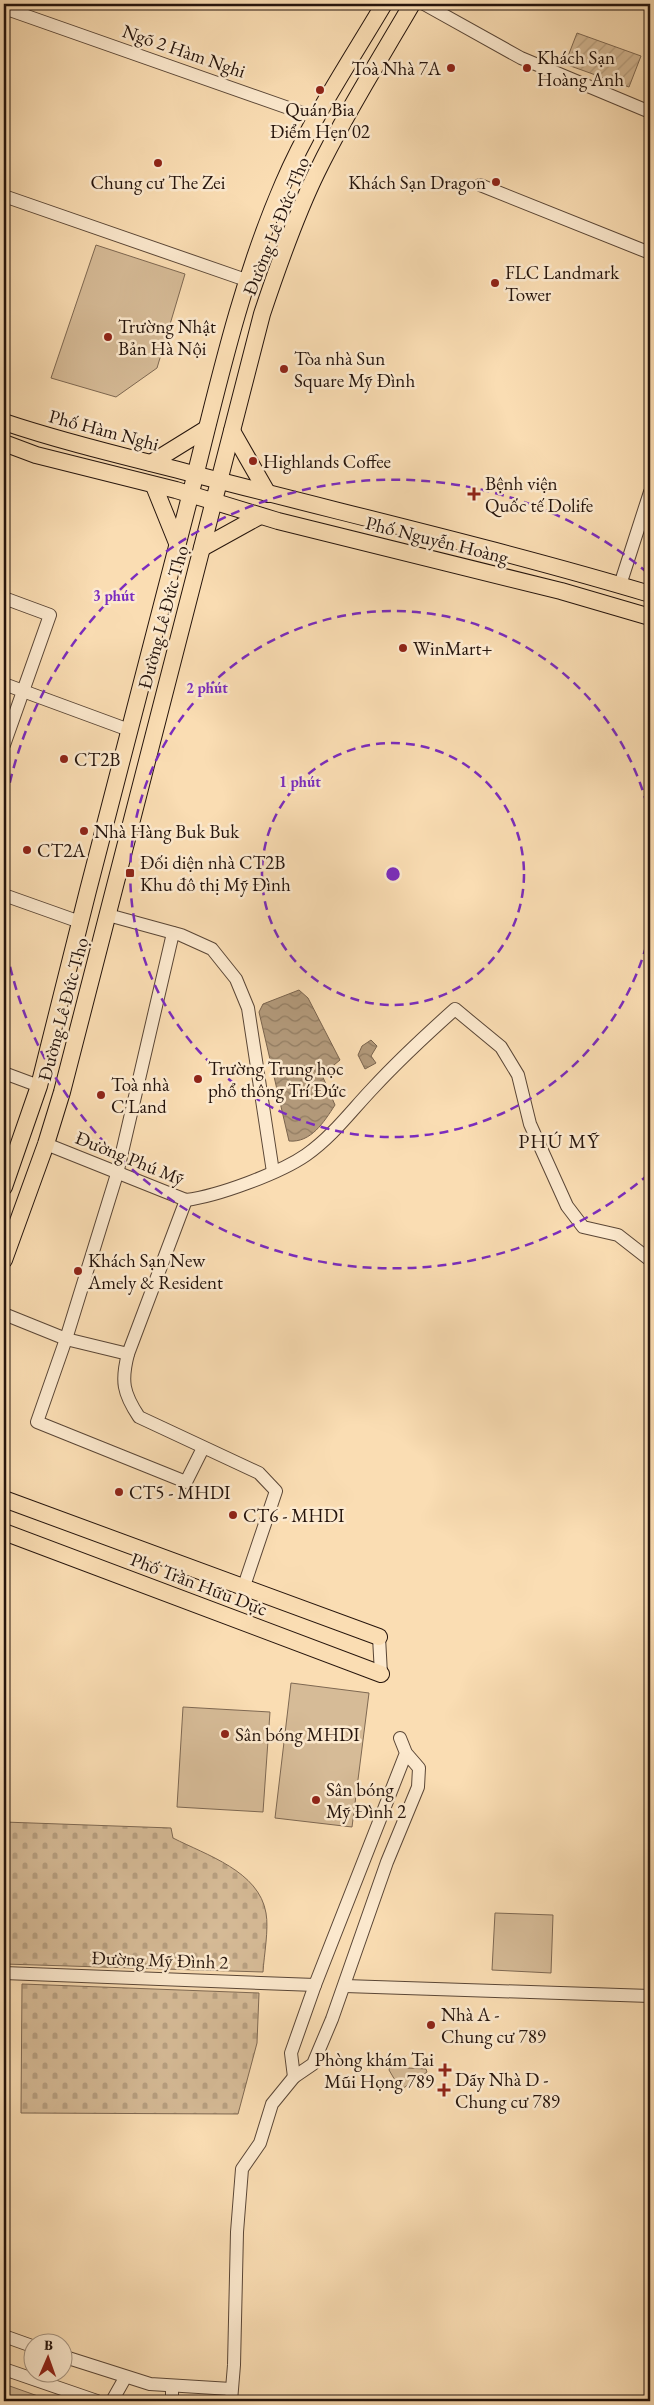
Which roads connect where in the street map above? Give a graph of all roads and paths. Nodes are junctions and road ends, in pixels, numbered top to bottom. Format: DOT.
graph roads {
  1 [pos="384,4"];
  2 [pos="412,4"];
  3 [pos="424,4"];
  4 [pos="4,8"];
  5 [pos="650,112"];
  6 [pos="317,118"];
  7 [pos="480,185"];
  8 [pos="4,196"];
  9 [pos="650,253"];
  10 [pos="246,280"];
  11 [pos="4,422"];
  12 [pos="206,429"];
  13 [pos="232,431"];
  14 [pos="4,444"];
  15 [pos="150,463"];
  16 [pos="195,475"];
  17 [pos="219,482"];
  18 [pos="154,486"];
  19 [pos="268,494"];
  20 [pos="190,495"];
  21 [pos="650,496"];
  22 [pos="214,502"];
  23 [pos="260,516"];
  24 [pos="177,543"];
  25 [pos="202,548"];
  26 [pos="505,554"];
  27 [pos="499,576"];
  28 [pos="620,584"];
  29 [pos="650,594"];
  30 [pos="4,598"];
  31 [pos="650,617"];
  32 [pos="4,684"];
  33 [pos="24,692"];
  34 [pos="129,730"];
  35 [pos="4,745"];
  36 [pos="4,894"];
  37 [pos="108,915"];
  38 [pos="80,922"];
  39 [pos="172,933"];
  40 [pos="4,1073"];
  41 [pos="39,1086"];
  42 [pos="46,1144"];
  43 [pos="272,1172"];
  44 [pos="117,1174"];
  45 [pos="4,1186"];
  46 [pos="186,1200"];
  47 [pos="4,1260"];
  48 [pos="650,1260"];
  49 [pos="4,1314"];
  50 [pos="66,1339"];
  51 [pos="128,1354"];
  52 [pos="203,1448"];
  53 [pos="4,1499"];
  54 [pos="4,1532"];
  55 [pos="244,1586"];
  56 [pos="380,1637"];
  57 [pos="381,1674"];
  58 [pos="400,1738"];
  59 [pos="406,1753"];
  60 [pos="4,1973"];
  61 [pos="315,1985"];
  62 [pos="344,1986"];
  63 [pos="650,1996"];
  64 [pos="294,2077"];
  65 [pos="4,2336"];
  66 [pos="22,2342"];
  67 [pos="72,2359"];
  68 [pos="4,2369"];
  69 [pos="125,2378"];
  70 [pos="172,2386"];
  71 [pos="231,2395"];
  72 [pos="97,2401"];
  73 [pos="112,2401"];
  74 [pos="172,2401"];
  1 -- 6 [label="main road, Đường Lê Đức Thọ"];
  2 -- 13 [label="main road, Đường Lê Đức Thọ"];
  3 -- 5 [label="street"];
  4 -- 6 [label="street, Ngõ 2 Hàm Nghi"];
  6 -- 10 [label="main road, Đường Lê Đức Thọ"];
  7 -- 9 [label="street"];
  8 -- 10 [label="street"];
  10 -- 12 [label="main road, Đường Lê Đức Thọ"];
  11 -- 15 [label="main road, Phố Hàm Nghi"];
  12 -- 15 [label="main road"];
  12 -- 16 [label="main road, Đường Lê Đức Thọ"];
  13 -- 17 [label="main road, Đường Lê Đức Thọ"];
  13 -- 19 [label="main road"];
  14 -- 18 [label="main road"];
  15 -- 16 [label="main road, Phố Hàm Nghi"];
  16 -- 17 [label="main road, Phố Hàm Nghi"];
  16 -- 20 [label="main road, Đường Lê Đức Thọ"];
  17 -- 19 [label="main road, Phố Nguyễn Hoàng"];
  17 -- 22 [label="main road, Đường Lê Đức Thọ"];
  18 -- 20 [label="main road"];
  18 -- 24 [label="main road"];
  19 -- 26 [label="main road, Phố Nguyễn Hoàng"];
  20 -- 22 [label="main road, Phố Nguyễn Hoàng"];
  20 -- 24 [label="main road, Đường Lê Đức Thọ"];
  21 -- 28 [label="street"];
  22 -- 23 [label="main road, Phố Nguyễn Hoàng"];
  22 -- 25 [label="main road, Đường Lê Đức Thọ"];
  23 -- 25 [label="main road"];
  23 -- 27 [label="main road, Phố Nguyễn Hoàng"];
  24 -- 34 [label="main road, Đường Lê Đức Thọ"];
  25 -- 37 [label="main road, Đường Lê Đức Thọ"];
  26 -- 27 [label="street"];
  26 -- 28 [label="main road, Phố Nguyễn Hoàng"];
  27 -- 31 [label="main road, Phố Nguyễn Hoàng"];
  28 -- 29 [label="main road, Phố Nguyễn Hoàng"];
  30 -- 33 [label="street"];
  32 -- 33 [label="street"];
  33 -- 34 [label="street"];
  33 -- 35 [label="street"];
  34 -- 38 [label="main road, Đường Lê Đức Thọ"];
  36 -- 38 [label="street"];
  37 -- 39 [label="street"];
  37 -- 42 [label="main road, Đường Lê Đức Thọ"];
  38 -- 41 [label="main road, Đường Lê Đức Thọ"];
  39 -- 43 [label="street"];
  39 -- 44 [label="street"];
  40 -- 41 [label="street"];
  41 -- 45 [label="main road, Đường Lê Đức Thọ"];
  42 -- 44 [label="street, Đường Phú Mỹ"];
  42 -- 47 [label="main road, Đường Lê Đức Thọ"];
  43 -- 46 [label="street, Đường Phú Mỹ"];
  43 -- 48 [label="street, Đường Phú Mỹ"];
  44 -- 46 [label="street, Đường Phú Mỹ"];
  44 -- 50 [label="street"];
  46 -- 51 [label="street"];
  49 -- 50 [label="street"];
  50 -- 51 [label="street"];
  50 -- 52 [label="street"];
  51 -- 52 [label="street"];
  52 -- 55 [label="street"];
  53 -- 55 [label="main road, Phố Trần Hữu Dực"];
  54 -- 57 [label="main road, Phố Trần Hữu Dực"];
  55 -- 56 [label="main road, Phố Trần Hữu Dực"];
  56 -- 57 [label="street"];
  58 -- 59 [label="street"];
  59 -- 61 [label="street"];
  59 -- 62 [label="street"];
  60 -- 61 [label="street, Đường Mỹ Đình 2"];
  61 -- 64 [label="street"];
  62 -- 63 [label="street"];
  62 -- 64 [label="street"];
  64 -- 71 [label="street"];
  65 -- 66 [label="street"];
  67 -- 69 [label="street"];
  68 -- 72 [label="street"];
  69 -- 70 [label="street"];
  69 -- 73 [label="street"];
  70 -- 71 [label="street"];
  70 -- 74 [label="street"];
}
